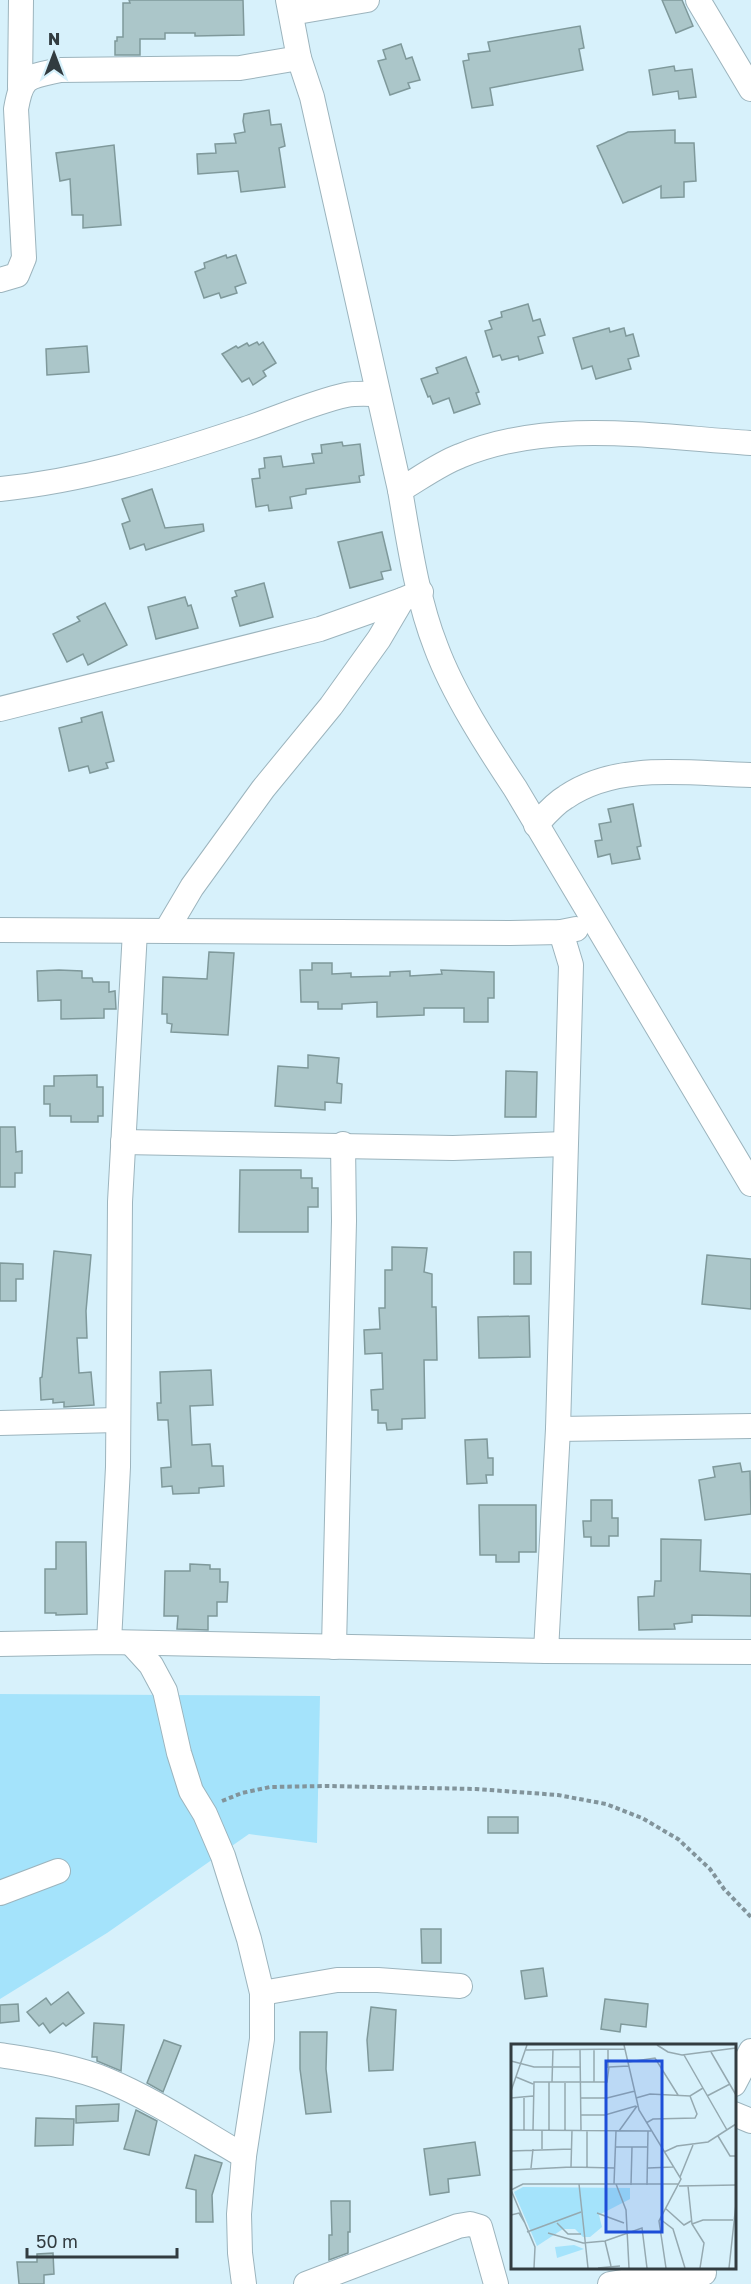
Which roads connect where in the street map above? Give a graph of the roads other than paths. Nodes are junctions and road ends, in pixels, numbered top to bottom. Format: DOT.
graph roads {
  1 [pos="21,0"];
  2 [pos="367,0"];
  3 [pos="698,0"];
  4 [pos="289,7"];
  5 [pos="299,58"];
  6 [pos="20,87"];
  7 [pos="751,89"];
  8 [pos="0,280"];
  9 [pos="378,394"];
  10 [pos="751,443"];
  11 [pos="0,489"];
  12 [pos="400,490"];
  13 [pos="411,596"];
  14 [pos="0,709"];
  15 [pos="751,775"];
  16 [pos="536,825"];
  17 [pos="596,925"];
  18 [pos="0,930"];
  19 [pos="135,931"];
  20 [pos="166,931"];
  21 [pos="561,932"];
  22 [pos="123,1142"];
  23 [pos="343,1144"];
  24 [pos="565,1144"];
  25 [pos="751,1184"];
  26 [pos="117,1420"];
  27 [pos="0,1423"];
  28 [pos="751,1426"];
  29 [pos="558,1428"];
  30 [pos="120,1643"];
  31 [pos="0,1644"];
  32 [pos="334,1647"];
  33 [pos="546,1651"];
  34 [pos="751,1652"];
  35 [pos="58,1871"];
  36 [pos="0,1893"];
  37 [pos="460,1986"];
  38 [pos="262,1993"];
  39 [pos="751,2051"];
  40 [pos="0,2055"];
  41 [pos="736,2082"];
  42 [pos="736,2114"];
  43 [pos="751,2121"];
  44 [pos="244,2156"];
  45 [pos="704,2275"];
  46 [pos="244,2284"];
  47 [pos="306,2284"];
  48 [pos="496,2284"];
  49 [pos="610,2284"];
  1 -- 6 [label="street"];
  2 -- 4 [label="street"];
  3 -- 7 [label="street"];
  4 -- 5 [label="street"];
  5 -- 6 [label="street"];
  5 -- 9 [label="street"];
  6 -- 8 [label="street"];
  9 -- 11 [label="street"];
  9 -- 12 [label="street"];
  10 -- 12 [label="street"];
  12 -- 13 [label="street"];
  13 -- 14 [label="street"];
  13 -- 16 [label="street"];
  13 -- 20 [label="street"];
  15 -- 16 [label="street"];
  16 -- 17 [label="street"];
  17 -- 21 [label="street"];
  17 -- 25 [label="street"];
  18 -- 19 [label="street"];
  19 -- 20 [label="street"];
  19 -- 22 [label="street"];
  20 -- 21 [label="street"];
  21 -- 24 [label="street"];
  22 -- 23 [label="street"];
  22 -- 26 [label="street"];
  23 -- 24 [label="street"];
  23 -- 32 [label="street"];
  24 -- 29 [label="street"];
  26 -- 27 [label="street"];
  26 -- 30 [label="street"];
  28 -- 29 [label="street"];
  29 -- 33 [label="street"];
  30 -- 31 [label="street"];
  30 -- 32 [label="street"];
  30 -- 38 [label="street"];
  32 -- 33 [label="street"];
  33 -- 34 [label="street"];
  35 -- 36 [label="street"];
  37 -- 38 [label="street"];
  38 -- 44 [label="street"];
  39 -- 41 [label="street"];
  40 -- 44 [label="street"];
  42 -- 43 [label="street"];
  44 -- 46 [label="street"];
  45 -- 49 [label="street"];
  47 -- 48 [label="street"];
}
